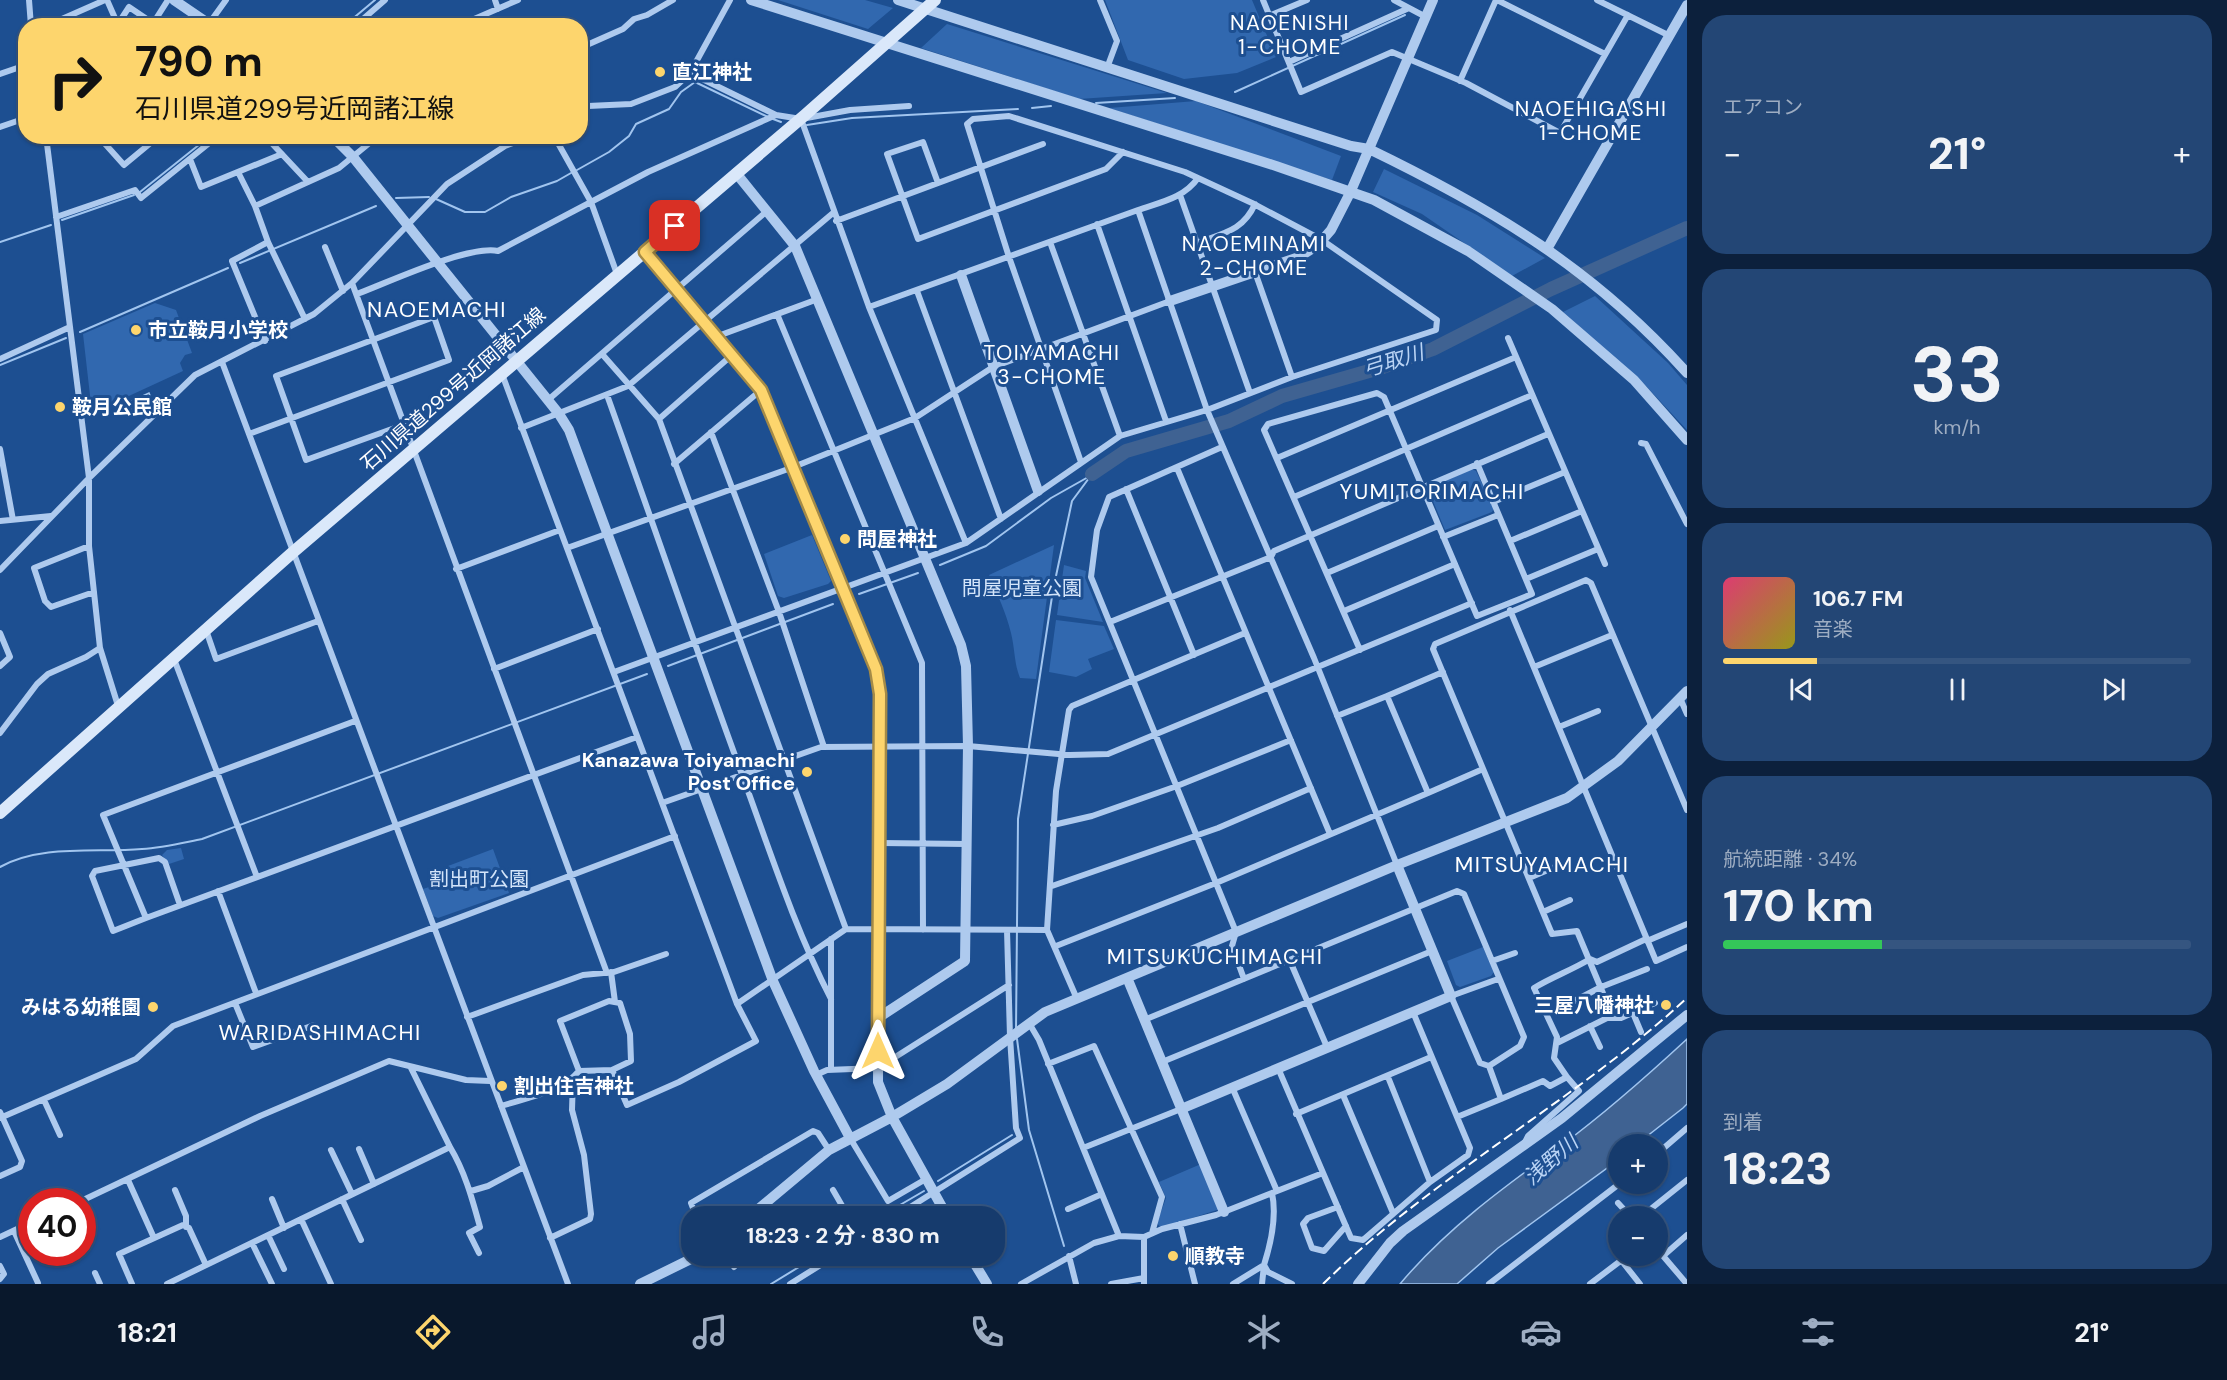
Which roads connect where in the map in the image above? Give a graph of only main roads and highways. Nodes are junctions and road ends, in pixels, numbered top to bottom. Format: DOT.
graph roads {
  1 [pos="931,4"];
  2 [pos="0,813"];
  1 -- 2 [label="main road, 石川県道299号近岡諸江線"];
}
